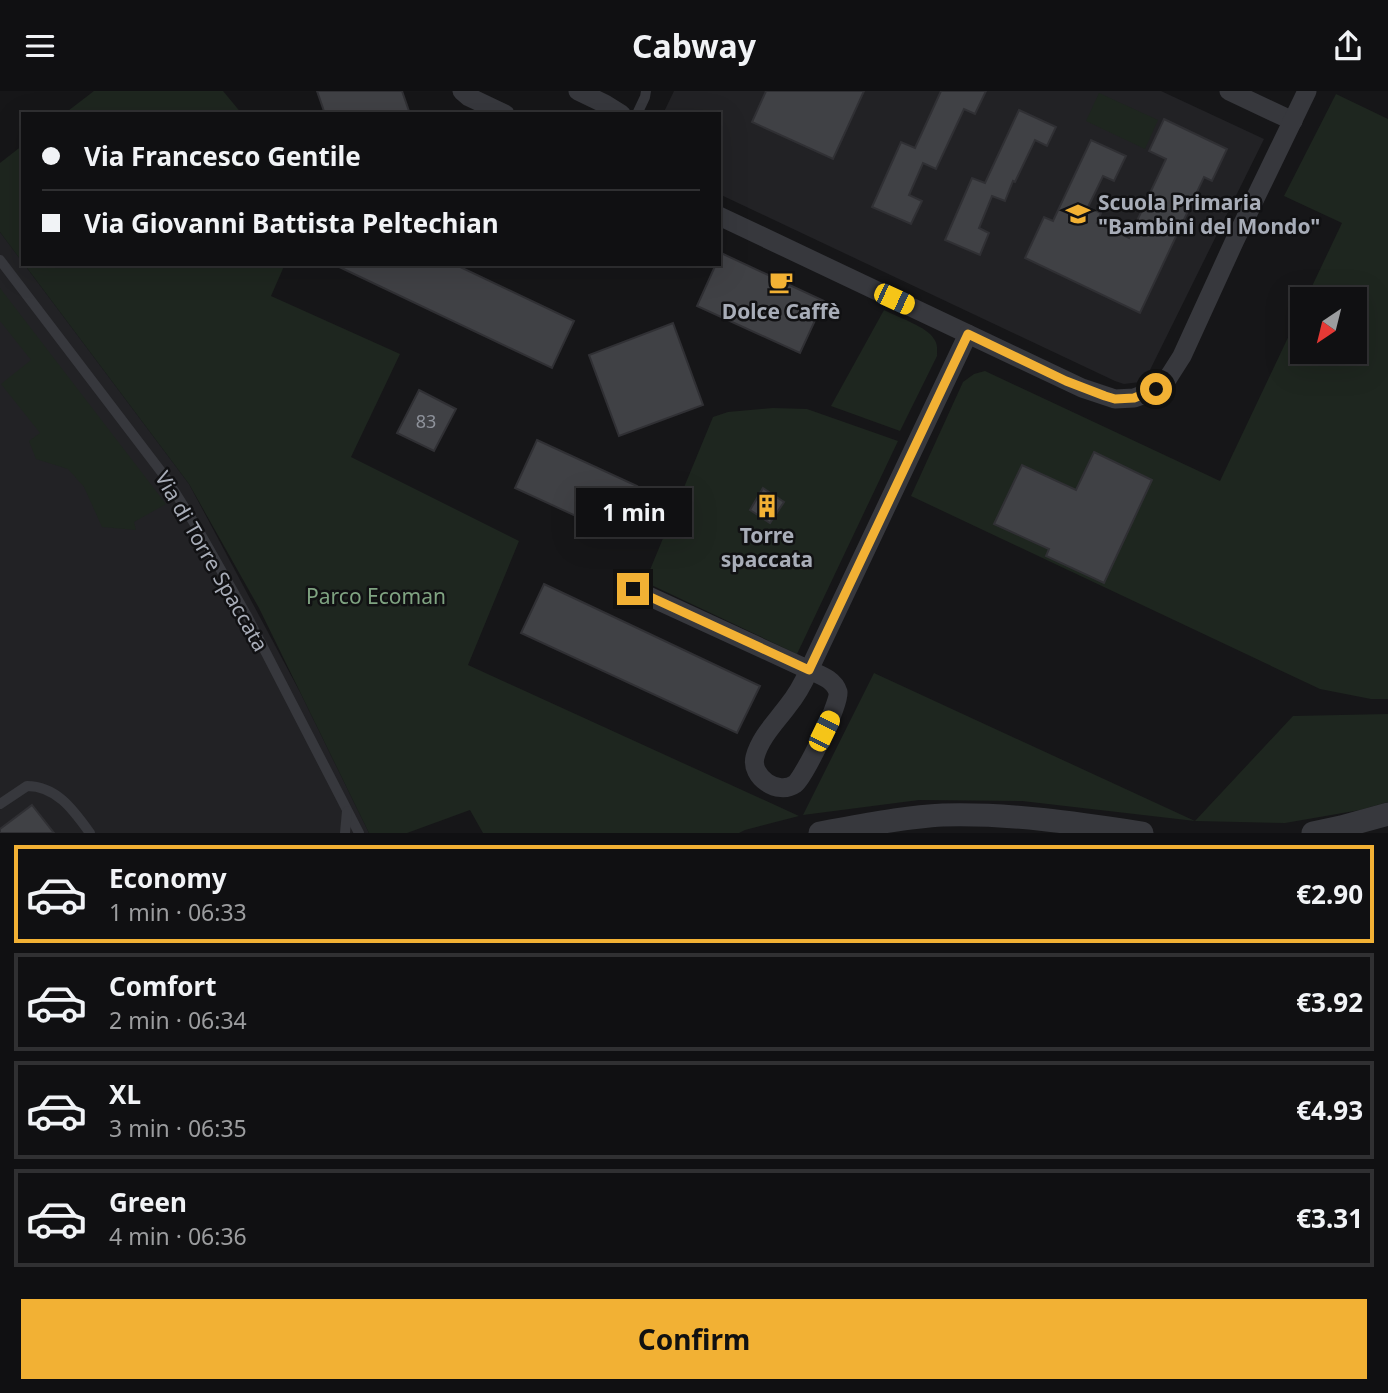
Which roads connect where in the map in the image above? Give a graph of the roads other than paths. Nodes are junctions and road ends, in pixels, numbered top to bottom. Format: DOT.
graph roads {
  1 [pos="461,91"];
  2 [pos="578,91"];
  3 [pos="646,91"];
  4 [pos="1229,91"];
  5 [pos="1307,91"];
  6 [pos="501,112"];
  7 [pos="618,112"];
  8 [pos="638,112"];
  9 [pos="1293,121"];
  10 [pos="721,217"];
  11 [pos="0,260"];
  12 [pos="968,334"];
  13 [pos="633,589"];
  14 [pos="809,670"];
  15 [pos="0,804"];
  16 [pos="347,811"];
  17 [pos="1388,814"];
  18 [pos="90,833"];
  19 [pos="345,833"];
  20 [pos="359,833"];
  21 [pos="820,833"];
  22 [pos="1142,833"];
  23 [pos="1314,833"];
  1 -- 6 [label="street"];
  2 -- 7 [label="street"];
  3 -- 8 [label="lane"];
  4 -- 9 [label="street"];
  5 -- 9 [label="street"];
  9 -- 12 [label="street"];
  10 -- 12 [label="street"];
  11 -- 16 [label="lane, Via di Torre Spaccata"];
  12 -- 14 [label="street"];
  13 -- 14 [label="street"];
  14 -- 14 [label="street"];
  15 -- 18 [label="lane"];
  16 -- 19 [label="lane"];
  16 -- 20 [label="lane, Via di Torre Spaccata"];
  17 -- 23 [label="street"];
  21 -- 22 [label="street"];
}
